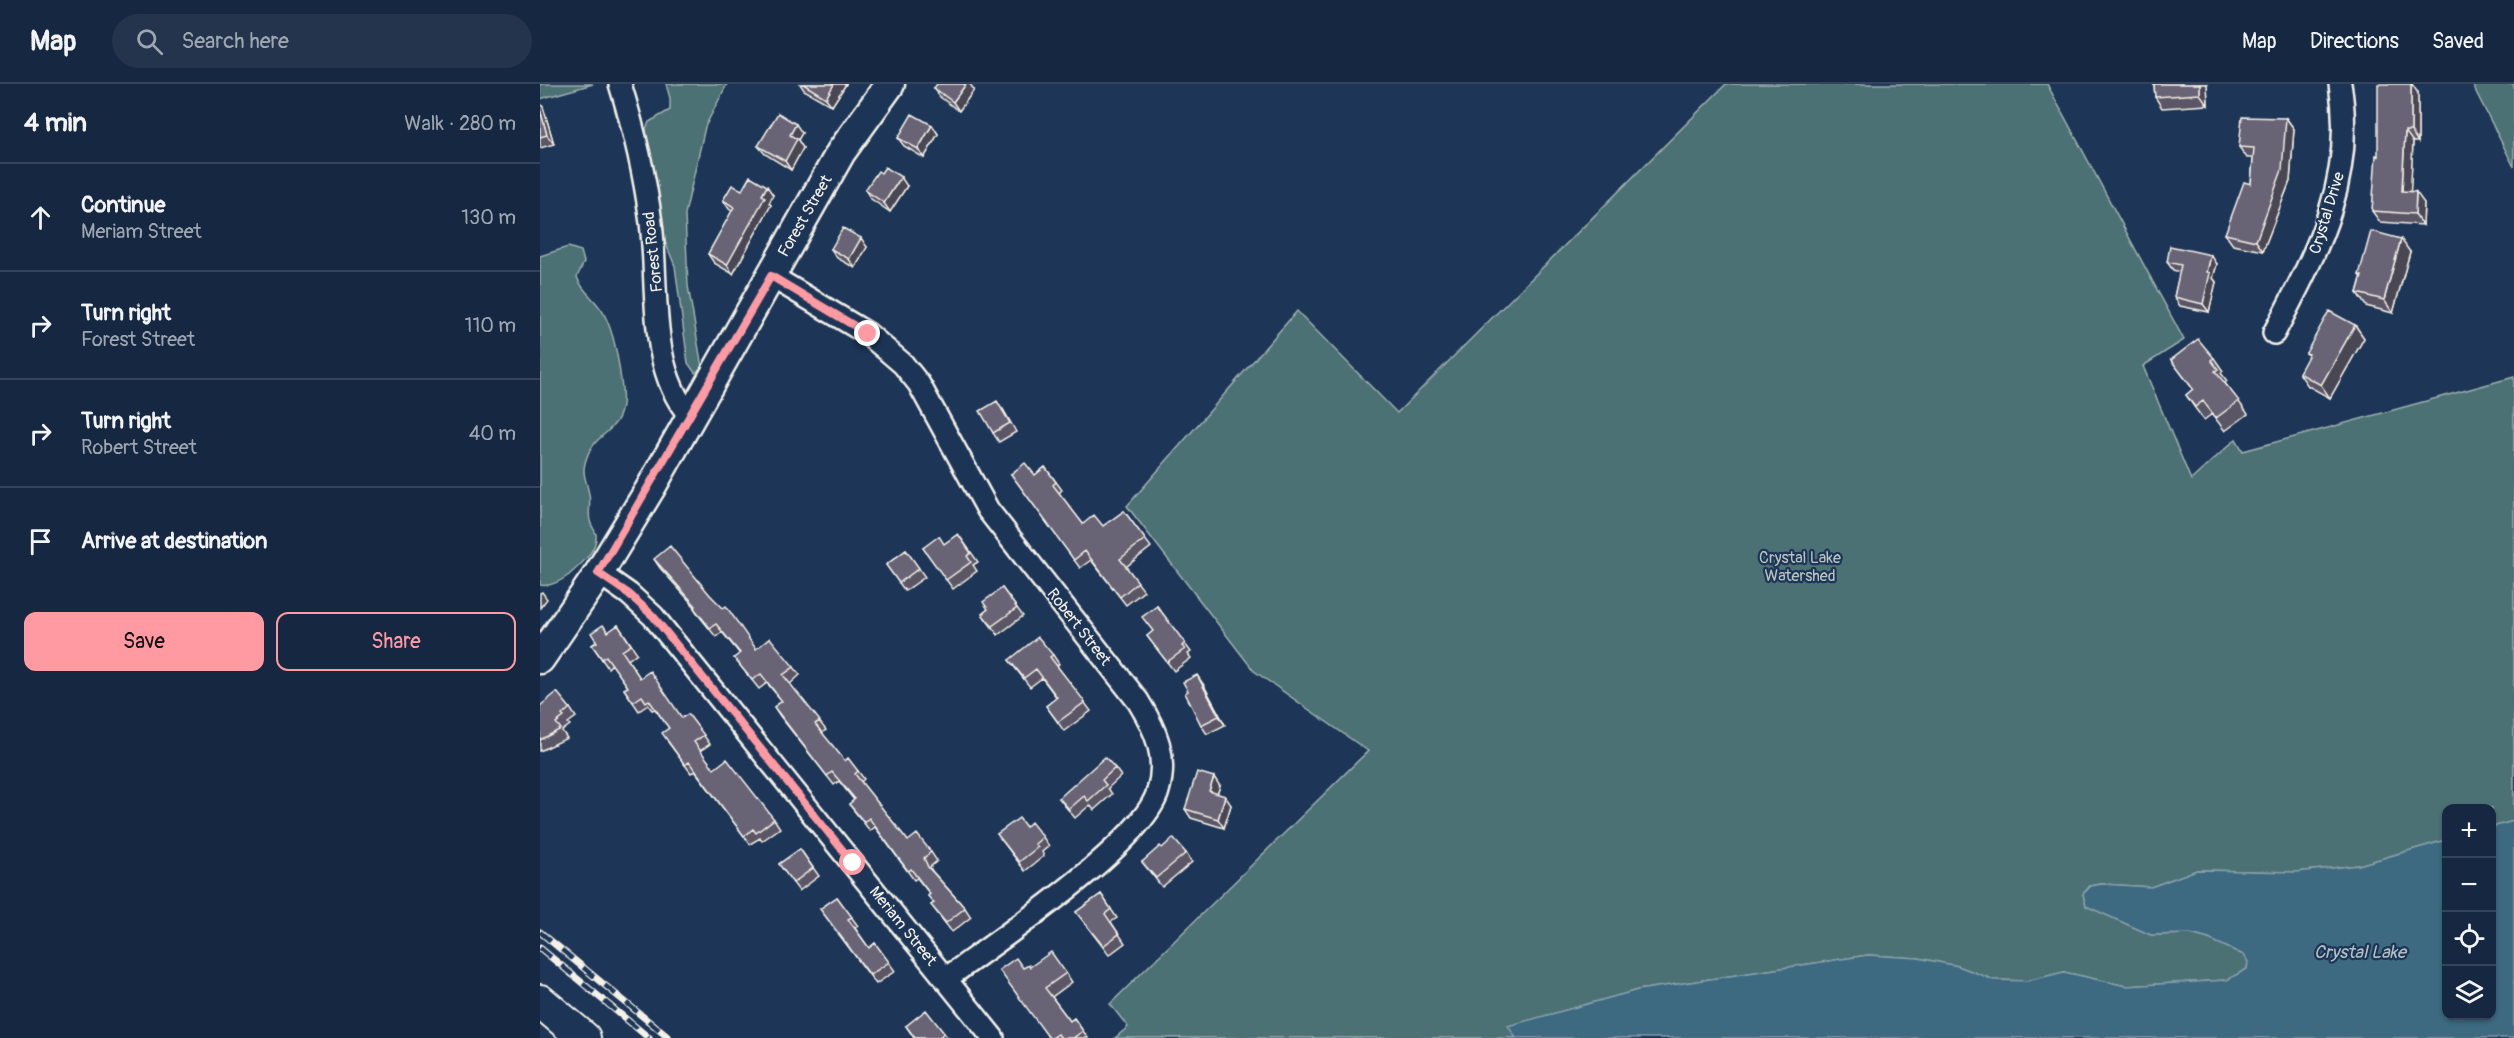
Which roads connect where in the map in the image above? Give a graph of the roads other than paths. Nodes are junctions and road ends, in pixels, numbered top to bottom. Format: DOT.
graph roads {
  1 [pos="620,84"];
  2 [pos="890,84"];
  3 [pos="2340,84"];
  4 [pos="771,276"];
  5 [pos="2274,333"];
  6 [pos="690,416"];
  7 [pos="598,573"];
  8 [pos="540,659"];
  9 [pos="947,978"];
  10 [pos="540,1001"];
  11 [pos="584,1038"];
  12 [pos="993,1038"];
  1 -- 6 [label="street, Forest Road"];
  2 -- 4 [label="main road, Forest Street"];
  3 -- 5 [label="street, Crystal Drive"];
  4 -- 6 [label="main road, Forest Street"];
  4 -- 9 [label="street, Robert Street"];
  6 -- 7 [label="main road, Forest Street"];
  7 -- 8 [label="main road, Forest Street"];
  7 -- 9 [label="street, Meriam Street"];
  9 -- 12 [label="street, Meriam Street"];
  10 -- 11 [label="main road"];
}
